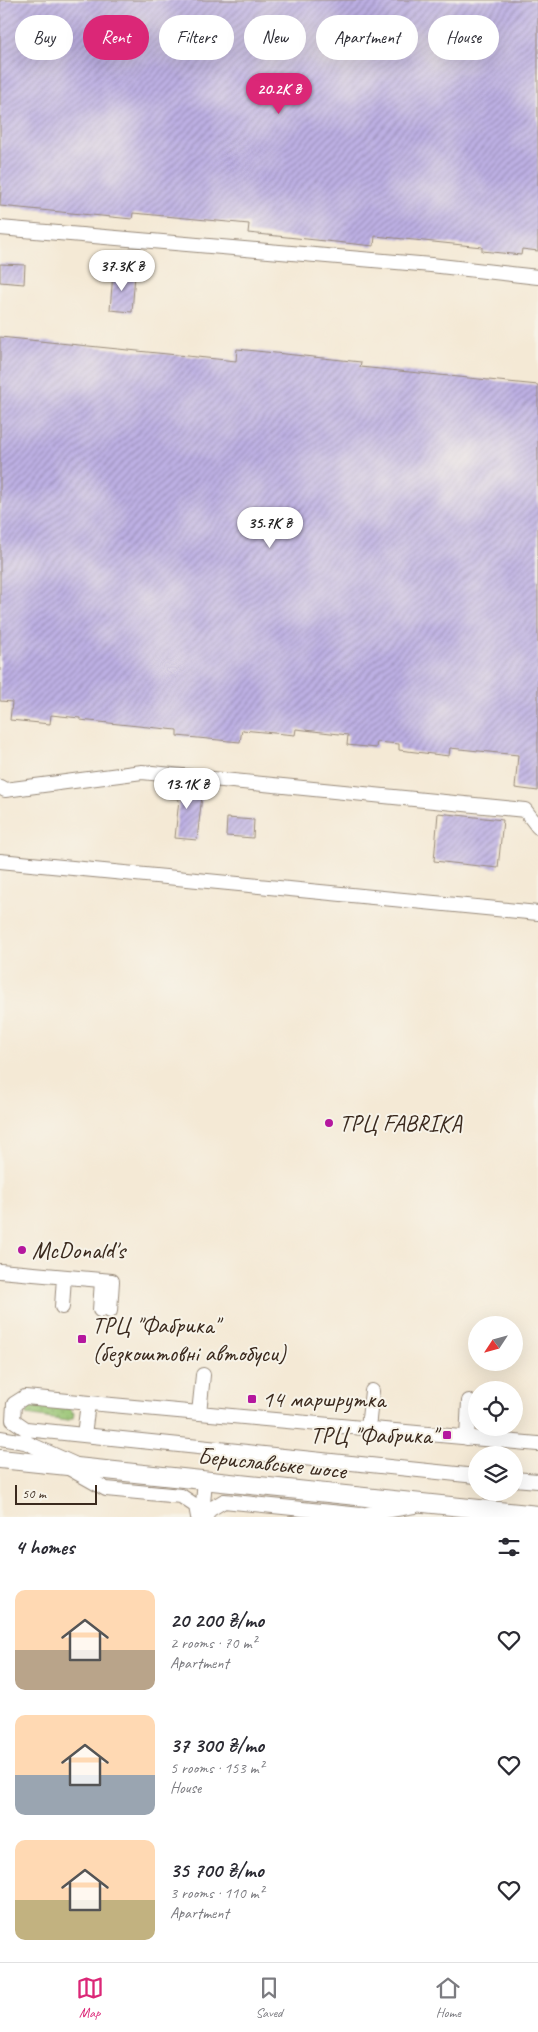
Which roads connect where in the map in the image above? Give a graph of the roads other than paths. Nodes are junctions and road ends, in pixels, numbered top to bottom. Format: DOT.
graph roads {
  1 [pos="0,228"];
  2 [pos="538,277"];
  3 [pos="0,787"];
  4 [pos="538,827"];
  5 [pos="0,860"];
  6 [pos="538,913"];
  7 [pos="0,1271"];
  8 [pos="64,1277"];
  9 [pos="0,1279"];
  10 [pos="62,1307"];
  11 [pos="105,1311"];
  12 [pos="204,1375"];
  13 [pos="372,1391"];
  14 [pos="88,1403"];
  15 [pos="199,1413"];
  16 [pos="468,1420"];
  17 [pos="368,1428"];
  18 [pos="84,1436"];
  19 [pos="0,1438"];
  20 [pos="467,1438"];
  21 [pos="538,1444"];
  22 [pos="0,1459"];
  23 [pos="73,1467"];
  24 [pos="468,1475"];
  25 [pos="205,1479"];
  26 [pos="523,1480"];
  27 [pos="538,1481"];
  28 [pos="428,1504"];
  29 [pos="538,1515"];
  30 [pos="200,1517"];
  31 [pos="206,1517"];
  1 -- 2 [label="street"];
  3 -- 4 [label="street"];
  5 -- 6 [label="street"];
  7 -- 8 [label="street"];
  8 -- 9 [label="street"];
  8 -- 10 [label="street"];
  8 -- 11 [label="street"];
  12 -- 15 [label="street"];
  13 -- 17 [label="street"];
  14 -- 15 [label="street"];
  14 -- 18 [label="street"];
  14 -- 18 [label="street"];
  15 -- 17 [label="street"];
  16 -- 20 [label="street"];
  17 -- 20 [label="street"];
  18 -- 24 [label="street"];
  19 -- 23 [label="street"];
  20 -- 21 [label="street"];
  22 -- 23 [label="main road, Бериславське шосе"];
  23 -- 25 [label="main road, Бериславське шосе"];
  23 -- 30 [label="street"];
  25 -- 28 [label="main road, Бериславське шосе"];
  25 -- 30 [label="street"];
  26 -- 27 [label="street"];
  28 -- 29 [label="main road, Бериславське шосе"];
  28 -- 31 [label="street"];
}
